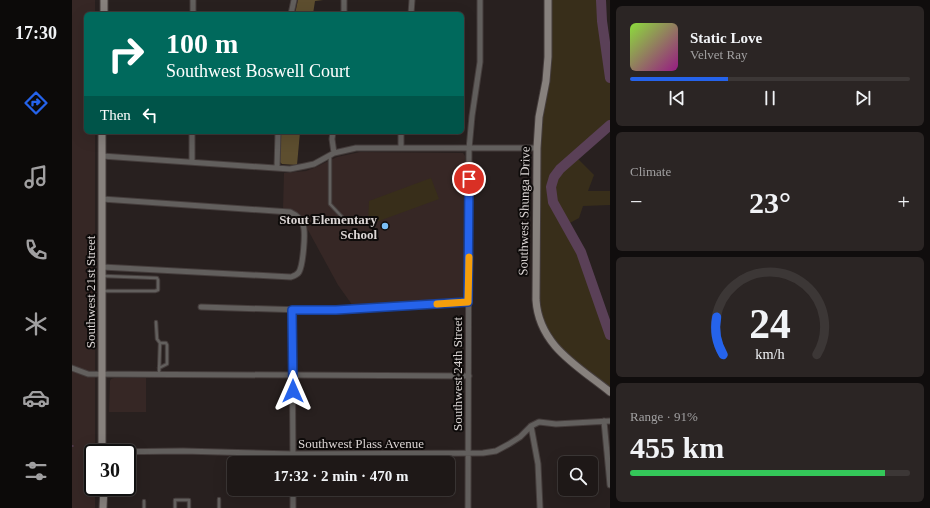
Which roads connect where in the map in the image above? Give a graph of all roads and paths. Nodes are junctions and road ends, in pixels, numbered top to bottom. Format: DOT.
graph roads {
  1 [pos="104,0"];
  2 [pos="193,0"];
  3 [pos="294,0"];
  4 [pos="344,0"];
  5 [pos="412,0"];
  6 [pos="480,0"];
  7 [pos="548,0"];
  8 [pos="104,12"];
  9 [pos="193,12"];
  10 [pos="291,12"];
  11 [pos="344,12"];
  12 [pos="411,12"];
  13 [pos="102,134"];
  14 [pos="192,134"];
  15 [pos="278,134"];
  16 [pos="333,134"];
  17 [pos="401,134"];
  18 [pos="401,148"];
  19 [pos="537,148"];
  20 [pos="469,149"];
  21 [pos="332,154"];
  22 [pos="102,156"];
  23 [pos="192,162"];
  24 [pos="277,168"];
  25 [pos="102,199"];
  26 [pos="343,218"];
  27 [pos="102,266"];
  28 [pos="102,276"];
  29 [pos="102,290"];
  30 [pos="468,302"];
  31 [pos="201,307"];
  32 [pos="292,310"];
  33 [pos="156,322"];
  34 [pos="160,343"];
  35 [pos="72,368"];
  36 [pos="159,371"];
  37 [pos="102,374"];
  38 [pos="293,375"];
  39 [pos="468,376"];
  40 [pos="610,392"];
  41 [pos="604,421"];
  42 [pos="610,421"];
  43 [pos="531,426"];
  44 [pos="102,444"];
  45 [pos="136,452"];
  46 [pos="468,453"];
  47 [pos="293,454"];
  48 [pos="610,485"];
  49 [pos="104,496"];
  50 [pos="293,496"];
  51 [pos="219,499"];
  52 [pos="144,501"];
  53 [pos="103,508"];
  54 [pos="144,508"];
  55 [pos="175,508"];
  56 [pos="189,508"];
  57 [pos="219,508"];
  58 [pos="293,508"];
  59 [pos="468,508"];
  60 [pos="540,508"];
  1 -- 8 [label="street"];
  2 -- 9 [label="street"];
  3 -- 10 [label="street"];
  4 -- 11 [label="street"];
  5 -- 12 [label="street"];
  6 -- 20 [label="street, Southwest 24th Street"];
  7 -- 19 [label="street, Southwest Shunga Drive"];
  13 -- 22 [label="street, Southwest 21st Street"];
  14 -- 23 [label="street"];
  15 -- 24 [label="street"];
  16 -- 21 [label="street"];
  17 -- 18 [label="street"];
  18 -- 20 [label="street"];
  18 -- 21 [label="street"];
  19 -- 20 [label="street"];
  19 -- 40 [label="street, Southwest Shunga Drive"];
  20 -- 30 [label="street, Southwest 24th Street"];
  21 -- 24 [label="street"];
  21 -- 26 [label="lane"];
  22 -- 23 [label="street"];
  22 -- 25 [label="street, Southwest 21st Street"];
  23 -- 24 [label="street"];
  25 -- 27 [label="street, Southwest 21st Street"];
  25 -- 27 [label="street"];
  27 -- 28 [label="street, Southwest 21st Street"];
  28 -- 29 [label="street, Southwest 21st Street"];
  28 -- 29 [label="lane"];
  29 -- 37 [label="street, Southwest 21st Street"];
  30 -- 32 [label="street"];
  30 -- 39 [label="street, Southwest 24th Street"];
  31 -- 32 [label="street"];
  32 -- 38 [label="street"];
  33 -- 34 [label="lane"];
  34 -- 36 [label="lane"];
  34 -- 36 [label="lane"];
  35 -- 37 [label="street"];
  36 -- 37 [label="street"];
  36 -- 38 [label="street"];
  37 -- 44 [label="street, Southwest 21st Street"];
  38 -- 39 [label="street"];
  38 -- 47 [label="street"];
  39 -- 46 [label="street, Southwest 24th Street"];
  41 -- 42 [label="street"];
  41 -- 43 [label="street"];
  41 -- 48 [label="street"];
  43 -- 46 [label="street, Southwest Plass Avenue"];
  43 -- 60 [label="street"];
  45 -- 47 [label="street, Southwest Plass Avenue"];
  46 -- 47 [label="street, Southwest Plass Avenue"];
  46 -- 59 [label="street, Southwest 24th Street"];
  49 -- 53 [label="street"];
  50 -- 58 [label="street"];
  51 -- 57 [label="lane"];
  52 -- 54 [label="lane"];
  55 -- 56 [label="lane"];
}
